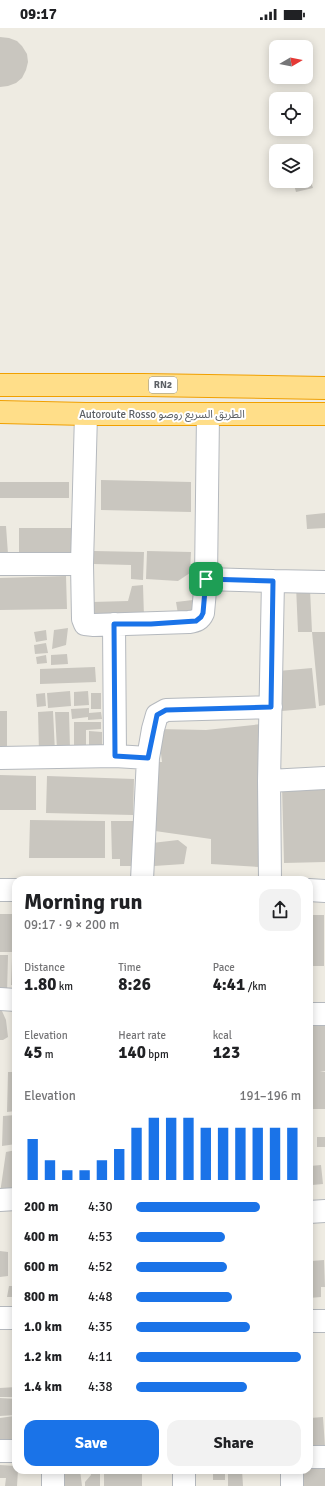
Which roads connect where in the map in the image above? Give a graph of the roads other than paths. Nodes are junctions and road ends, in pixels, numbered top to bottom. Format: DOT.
graph roads {
  1 [pos="0,385"];
  2 [pos="325,388"];
  3 [pos="0,412"];
  4 [pos="86,414"];
  5 [pos="208,414"];
  6 [pos="325,414"];
  7 [pos="0,564"];
  8 [pos="82,564"];
  9 [pos="206,579"];
  10 [pos="273,581"];
  11 [pos="325,582"];
  12 [pos="114,624"];
  13 [pos="271,707"];
  14 [pos="115,756"];
  15 [pos="0,758"];
  16 [pos="148,758"];
  17 [pos="325,778"];
  18 [pos="269,780"];
  19 [pos="142,876"];
  20 [pos="270,876"];
  21 [pos="0,890"];
  22 [pos="12,890"];
  23 [pos="313,890"];
  24 [pos="325,890"];
  25 [pos="0,999"];
  26 [pos="12,1000"];
  27 [pos="313,1014"];
  28 [pos="325,1014"];
  29 [pos="0,1200"];
  30 [pos="12,1200"];
  31 [pos="325,1211"];
  32 [pos="313,1212"];
  33 [pos="0,1318"];
  34 [pos="12,1318"];
  35 [pos="313,1321"];
  36 [pos="325,1321"];
  37 [pos="0,1451"];
  38 [pos="12,1452"];
  39 [pos="313,1457"];
  40 [pos="325,1457"];
  41 [pos="53,1474"];
  42 [pos="184,1474"];
  43 [pos="292,1474"];
  44 [pos="53,1486"];
  45 [pos="184,1486"];
  46 [pos="292,1486"];
  1 -- 2 [label="highway, RN2"];
  3 -- 4 [label="highway, Autoroute Rosso الطريق السريع روصو"];
  4 -- 5 [label="highway, Autoroute Rosso الطريق السريع روصو"];
  4 -- 8 [label="street"];
  5 -- 6 [label="highway, Autoroute Rosso الطريق السريع روصو"];
  5 -- 9 [label="street"];
  7 -- 8 [label="street"];
  8 -- 12 [label="street"];
  9 -- 10 [label="street"];
  9 -- 12 [label="street"];
  10 -- 11 [label="street"];
  10 -- 13 [label="street"];
  12 -- 14 [label="street"];
  13 -- 16 [label="street"];
  13 -- 18 [label="street"];
  14 -- 15 [label="street"];
  14 -- 16 [label="street"];
  16 -- 19 [label="street"];
  17 -- 18 [label="street"];
  18 -- 20 [label="street"];
  21 -- 22 [label="street"];
  23 -- 24 [label="street"];
  25 -- 26 [label="street"];
  27 -- 28 [label="street"];
  29 -- 30 [label="street"];
  31 -- 32 [label="street"];
  33 -- 34 [label="street"];
  35 -- 36 [label="street"];
  37 -- 38 [label="street"];
  39 -- 40 [label="street"];
  41 -- 44 [label="street"];
  42 -- 45 [label="street"];
  43 -- 46 [label="street"];
}
